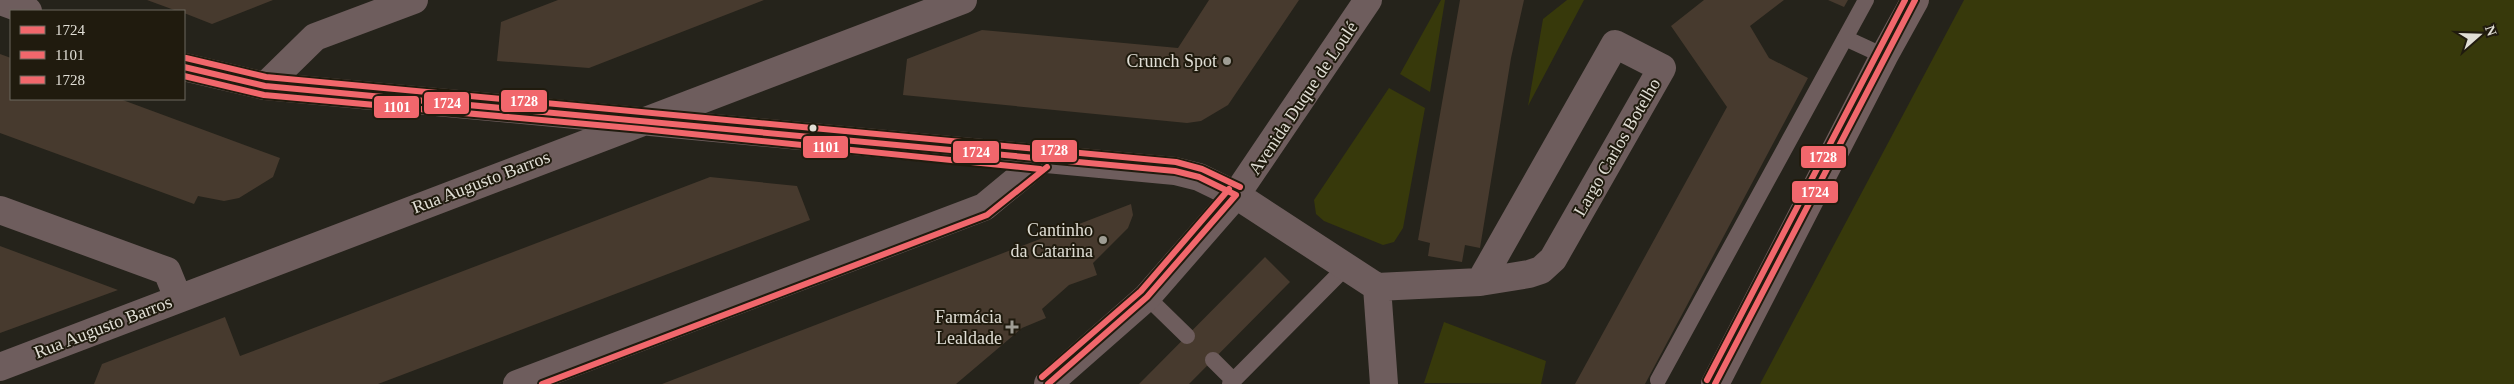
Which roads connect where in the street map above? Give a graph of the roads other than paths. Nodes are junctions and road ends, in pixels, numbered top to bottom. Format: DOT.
graph roads {
  1 [pos="414,0"];
  2 [pos="964,0"];
  3 [pos="1368,0"];
  4 [pos="1866,0"];
  5 [pos="1915,0"];
  6 [pos="0,1"];
  7 [pos="25,10"];
  8 [pos="1845,38"];
  9 [pos="1884,56"];
  10 [pos="185,67"];
  11 [pos="265,86"];
  12 [pos="643,120"];
  13 [pos="1041,160"];
  14 [pos="1236,195"];
  15 [pos="0,210"];
  16 [pos="1346,267"];
  17 [pos="1480,282"];
  18 [pos="1376,287"];
  19 [pos="1147,297"];
  20 [pos="178,298"];
  21 [pos="1187,336"];
  22 [pos="1213,360"];
  23 [pos="0,367"];
  24 [pos="1658,380"];
  25 [pos="1232,382"];
  26 [pos="517,384"];
  27 [pos="1048,384"];
  28 [pos="1384,384"];
  29 [pos="1715,384"];
  1 -- 11 [label="street"];
  2 -- 12 [label="street, Rua Augusto Barros"];
  3 -- 14 [label="street, Avenida Duque de Loulé"];
  4 -- 8 [label="lane"];
  5 -- 9 [label="street"];
  6 -- 7 [label="street"];
  8 -- 9 [label="lane"];
  8 -- 24 [label="lane"];
  9 -- 29 [label="street"];
  10 -- 11 [label="street"];
  11 -- 12 [label="street"];
  12 -- 13 [label="street"];
  12 -- 20 [label="street, Rua Augusto Barros"];
  13 -- 14 [label="street"];
  13 -- 26 [label="street"];
  14 -- 16 [label="street"];
  14 -- 19 [label="street, Avenida Duque de Loulé"];
  15 -- 20 [label="street"];
  16 -- 18 [label="street"];
  16 -- 25 [label="lane"];
  17 -- 17 [label="street, Largo Carlos Botelho"];
  17 -- 18 [label="street, Largo Carlos Botelho"];
  18 -- 28 [label="street"];
  19 -- 21 [label="lane"];
  19 -- 27 [label="street, Avenida Duque de Loulé"];
  20 -- 23 [label="street, Rua Augusto Barros"];
  22 -- 25 [label="lane"];
}
